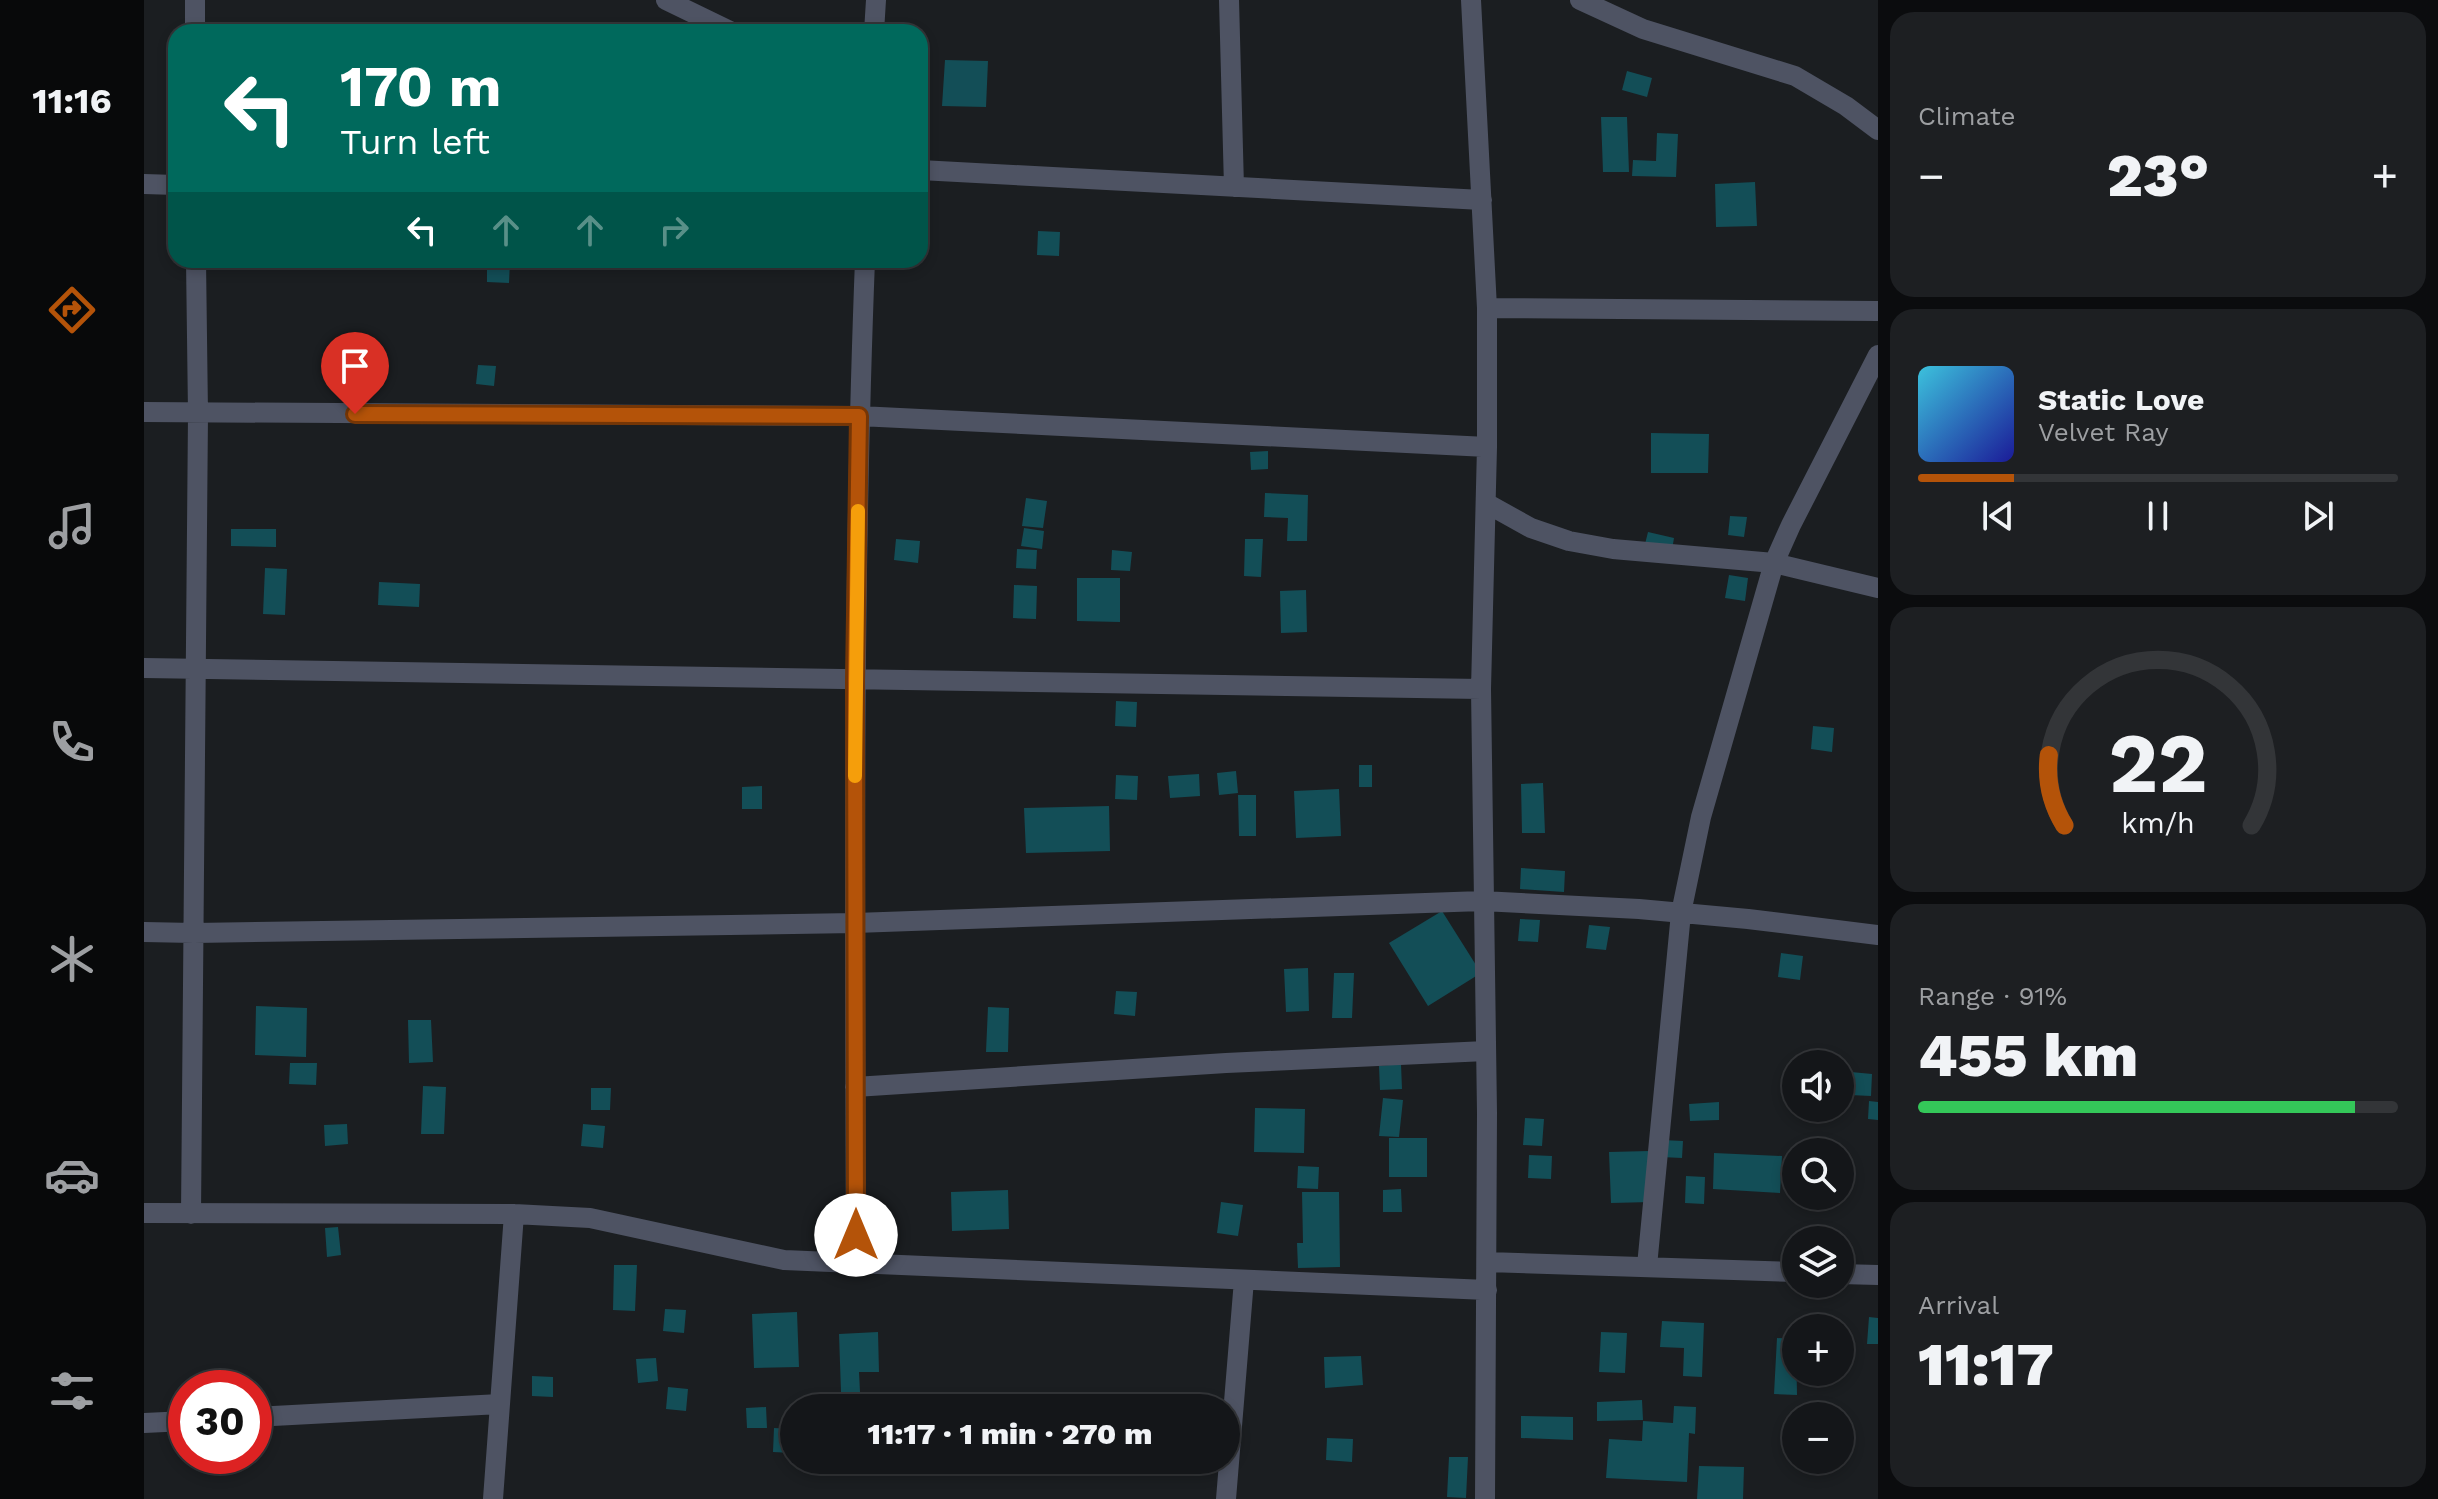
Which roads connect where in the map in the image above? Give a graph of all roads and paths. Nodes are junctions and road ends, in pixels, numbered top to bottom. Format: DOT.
graph roads {
  1 [pos="195,0"];
  2 [pos="666,0"];
  3 [pos="876,0"];
  4 [pos="1229,0"];
  5 [pos="1471,0"];
  6 [pos="1580,0"];
  7 [pos="195,24"];
  8 [pos="716,24"];
  9 [pos="874,24"];
  10 [pos="1878,130"];
  11 [pos="928,170"];
  12 [pos="144,184"];
  13 [pos="168,185"];
  14 [pos="1234,187"];
  15 [pos="1482,200"];
  16 [pos="196,268"];
  17 [pos="865,268"];
  18 [pos="1487,308"];
  19 [pos="1878,311"];
  20 [pos="1878,355"];
  21 [pos="144,412"];
  22 [pos="198,414"];
  23 [pos="859,416"];
  24 [pos="1487,447"];
  25 [pos="1486,503"];
  26 [pos="1774,563"];
  27 [pos="1878,588"];
  28 [pos="144,668"];
  29 [pos="196,668"];
  30 [pos="855,680"];
  31 [pos="1481,689"];
  32 [pos="1482,901"];
  33 [pos="1681,913"];
  34 [pos="855,923"];
  35 [pos="144,932"];
  36 [pos="194,933"];
  37 [pos="1878,935"];
  38 [pos="1486,1051"];
  39 [pos="855,1087"];
  40 [pos="144,1213"];
  41 [pos="191,1214"];
  42 [pos="514,1214"];
  43 [pos="1487,1262"];
  44 [pos="856,1264"];
  45 [pos="1647,1266"];
  46 [pos="1782,1271"];
  47 [pos="1854,1274"];
  48 [pos="1878,1275"];
  49 [pos="1244,1280"];
  50 [pos="1487,1290"];
  51 [pos="500,1404"];
  52 [pos="272,1416"];
  53 [pos="168,1422"];
  54 [pos="144,1423"];
  55 [pos="493,1499"];
  56 [pos="1226,1499"];
  57 [pos="1485,1499"];
  1 -- 7 [label="street"];
  2 -- 8 [label="street"];
  3 -- 9 [label="street"];
  4 -- 14 [label="street"];
  5 -- 15 [label="street"];
  6 -- 10 [label="street"];
  11 -- 14 [label="street"];
  12 -- 13 [label="street"];
  14 -- 15 [label="street"];
  15 -- 18 [label="street"];
  16 -- 22 [label="street"];
  17 -- 23 [label="street"];
  18 -- 19 [label="street"];
  18 -- 24 [label="street"];
  20 -- 26 [label="street"];
  21 -- 22 [label="street"];
  22 -- 23 [label="street"];
  22 -- 29 [label="street"];
  23 -- 24 [label="street"];
  23 -- 30 [label="street"];
  24 -- 25 [label="street"];
  25 -- 26 [label="street"];
  25 -- 31 [label="street"];
  26 -- 27 [label="street"];
  26 -- 33 [label="street"];
  28 -- 29 [label="street"];
  29 -- 30 [label="street"];
  29 -- 36 [label="street"];
  30 -- 31 [label="street"];
  30 -- 34 [label="street"];
  31 -- 32 [label="street"];
  32 -- 33 [label="street"];
  32 -- 34 [label="street"];
  32 -- 38 [label="street"];
  33 -- 37 [label="street"];
  33 -- 45 [label="street"];
  34 -- 36 [label="street"];
  34 -- 39 [label="street"];
  35 -- 36 [label="street"];
  36 -- 41 [label="street"];
  38 -- 39 [label="street"];
  38 -- 43 [label="street"];
  39 -- 44 [label="street"];
  40 -- 41 [label="street"];
  41 -- 42 [label="street"];
  42 -- 44 [label="street"];
  42 -- 51 [label="street"];
  43 -- 45 [label="street"];
  43 -- 50 [label="street"];
  44 -- 49 [label="street"];
  45 -- 46 [label="street"];
  47 -- 48 [label="street"];
  49 -- 50 [label="street"];
  49 -- 56 [label="street"];
  50 -- 57 [label="street"];
  51 -- 52 [label="street"];
  51 -- 55 [label="street"];
  53 -- 54 [label="street"];
}
